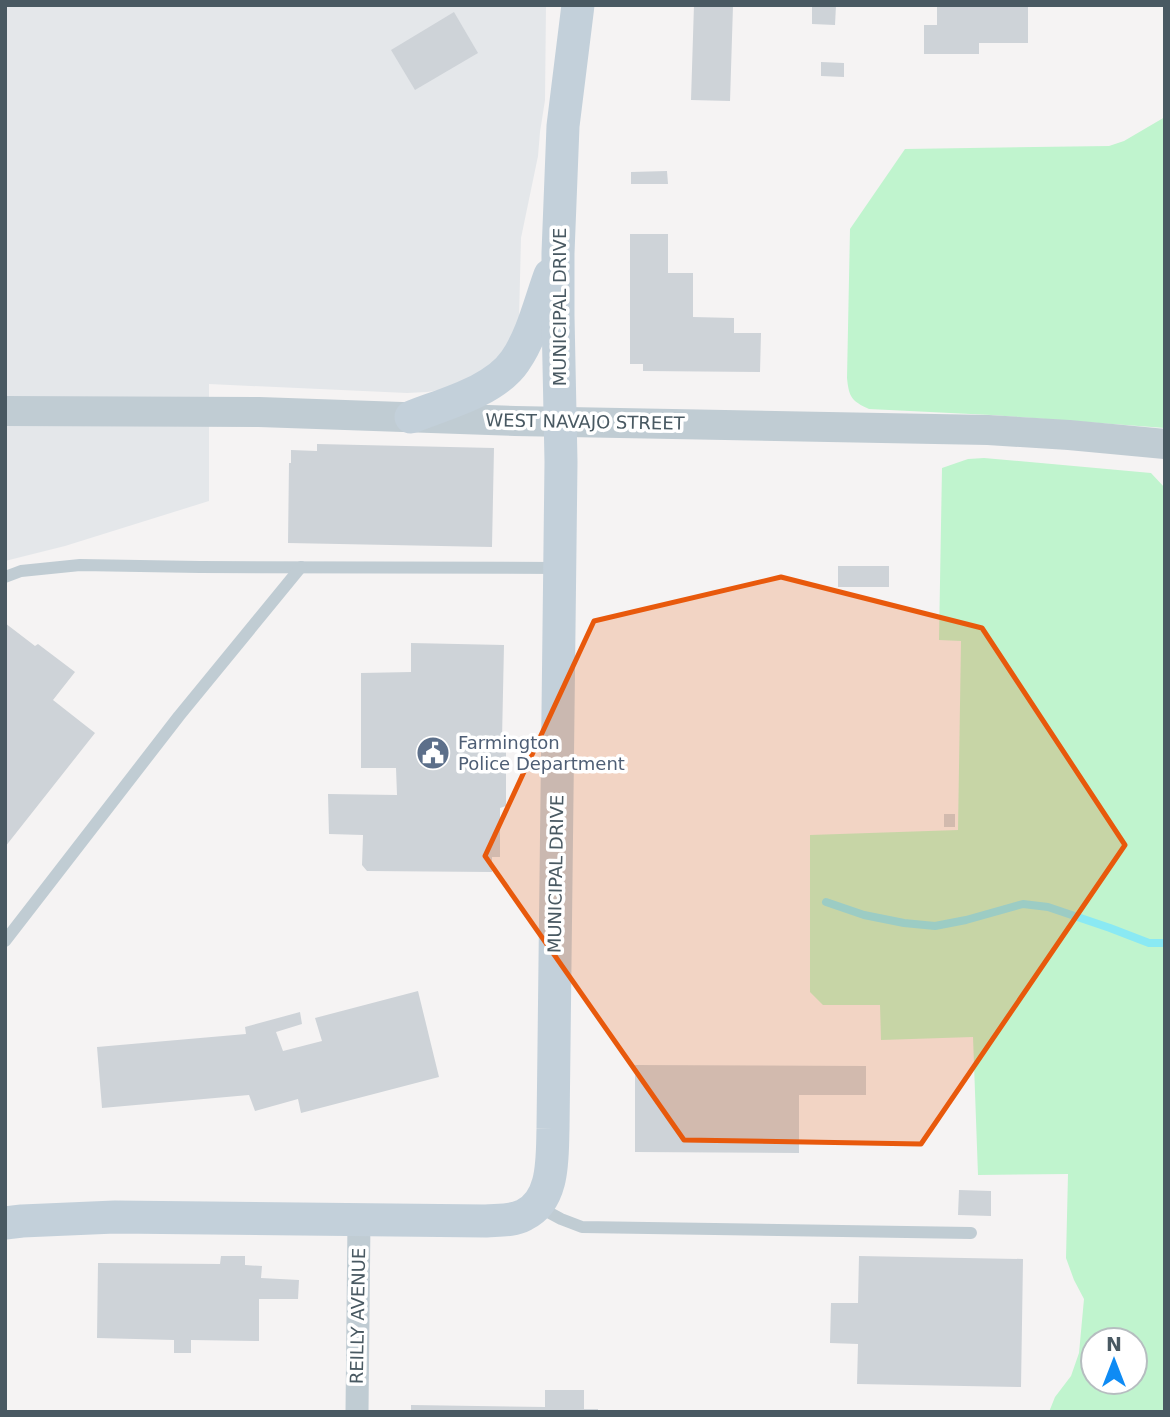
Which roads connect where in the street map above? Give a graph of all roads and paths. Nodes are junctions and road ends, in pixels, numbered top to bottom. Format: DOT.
graph roads {
  1 [pos="579,5"];
  2 [pos="558,253"];
  3 [pos="5,411"];
  4 [pos="411,416"];
  5 [pos="560,422"];
  6 [pos="1165,444"];
  7 [pos="301,567"];
  8 [pos="560,568"];
  9 [pos="5,577"];
  10 [pos="5,941"];
  11 [pos="537,1206"];
  12 [pos="359,1220"];
  13 [pos="5,1223"];
  14 [pos="971,1233"];
  15 [pos="357,1412"];
  1 -- 2 [label="main road, MUNICIPAL DRIVE"];
  2 -- 4 [label="main road"];
  2 -- 5 [label="main road, MUNICIPAL DRIVE"];
  3 -- 4 [label="street, WEST NAVAJO STREET"];
  4 -- 5 [label="street, WEST NAVAJO STREET"];
  5 -- 6 [label="street, WEST NAVAJO STREET"];
  5 -- 8 [label="main road, MUNICIPAL DRIVE"];
  7 -- 8 [label="lane"];
  7 -- 9 [label="lane"];
  7 -- 10 [label="lane"];
  8 -- 11 [label="main road, MUNICIPAL DRIVE"];
  11 -- 12 [label="main road"];
  11 -- 14 [label="lane"];
  12 -- 13 [label="main road"];
  12 -- 15 [label="street, REILLY AVENUE"];
}
